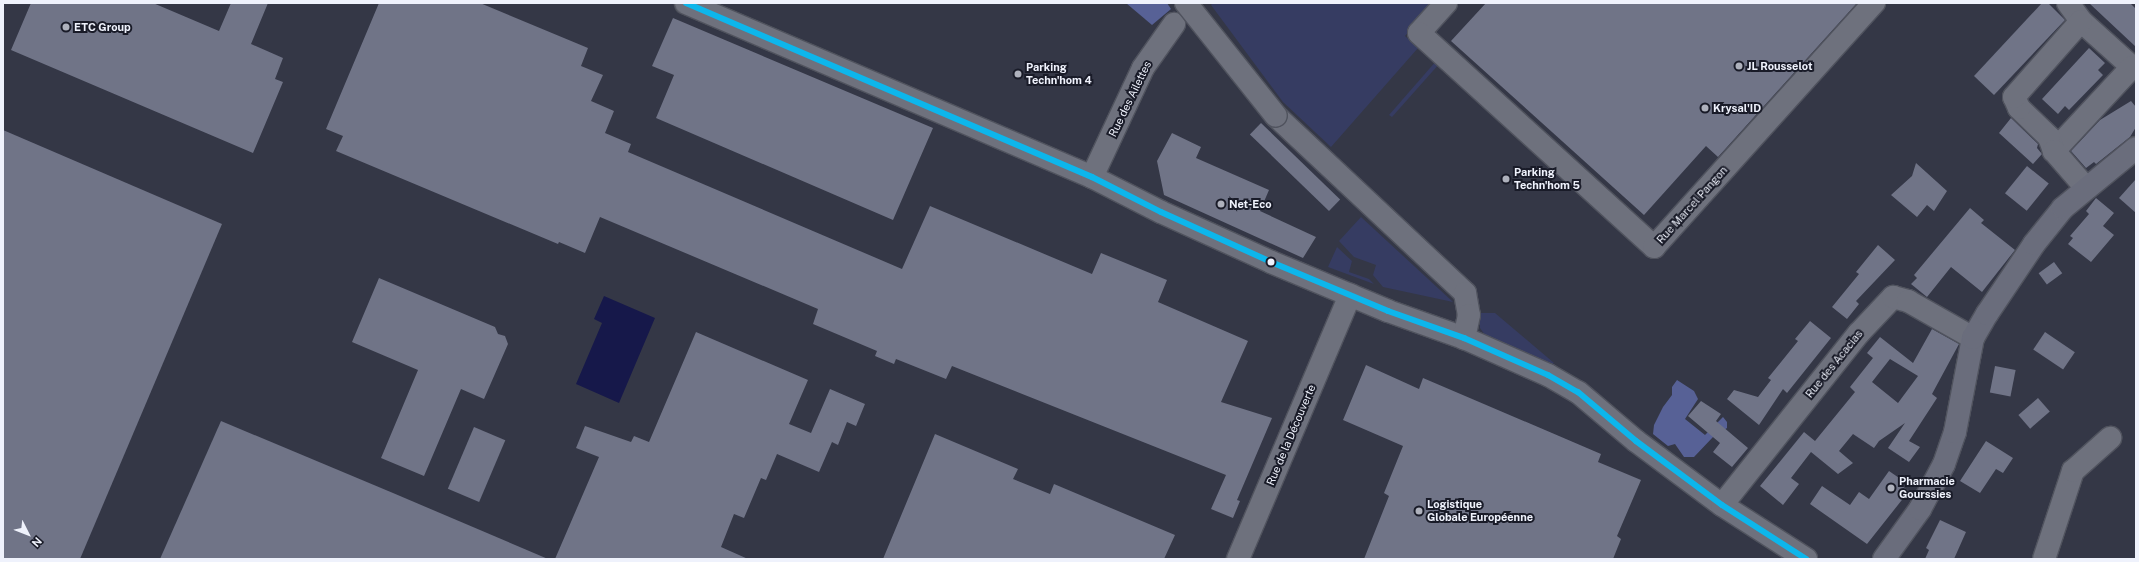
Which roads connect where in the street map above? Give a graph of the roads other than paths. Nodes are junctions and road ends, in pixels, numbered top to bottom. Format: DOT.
graph roads {
  1 [pos="686,3"];
  2 [pos="1186,3"];
  3 [pos="1446,3"];
  4 [pos="1874,3"];
  5 [pos="2068,3"];
  6 [pos="2081,21"];
  7 [pos="1174,24"];
  8 [pos="2136,148"];
  9 [pos="2054,151"];
  10 [pos="1092,177"];
  11 [pos="2086,188"];
  12 [pos="1346,303"];
  13 [pos="1464,338"];
  14 [pos="1973,338"];
  15 [pos="2110,438"];
  16 [pos="1722,505"];
  17 [pos="1785,551"];
  18 [pos="1238,559"];
  19 [pos="1806,559"];
  20 [pos="1884,559"];
  21 [pos="2044,559"];
  1 -- 10 [label="street"];
  2 -- 13 [label="street, bridge"];
  3 -- 4 [label="street, Rue Marcel Pangon"];
  5 -- 6 [label="street"];
  6 -- 9 [label="street"];
  6 -- 9 [label="street"];
  7 -- 10 [label="street, Rue des Ailettes"];
  8 -- 11 [label="main road"];
  9 -- 11 [label="street"];
  10 -- 12 [label="street"];
  11 -- 14 [label="main road"];
  12 -- 13 [label="street"];
  12 -- 18 [label="street, Rue de la Découverte"];
  13 -- 16 [label="street"];
  14 -- 16 [label="street, Rue des Acacias"];
  14 -- 20 [label="main road"];
  15 -- 21 [label="street"];
  16 -- 17 [label="street"];
  17 -- 19 [label="street"];
}
